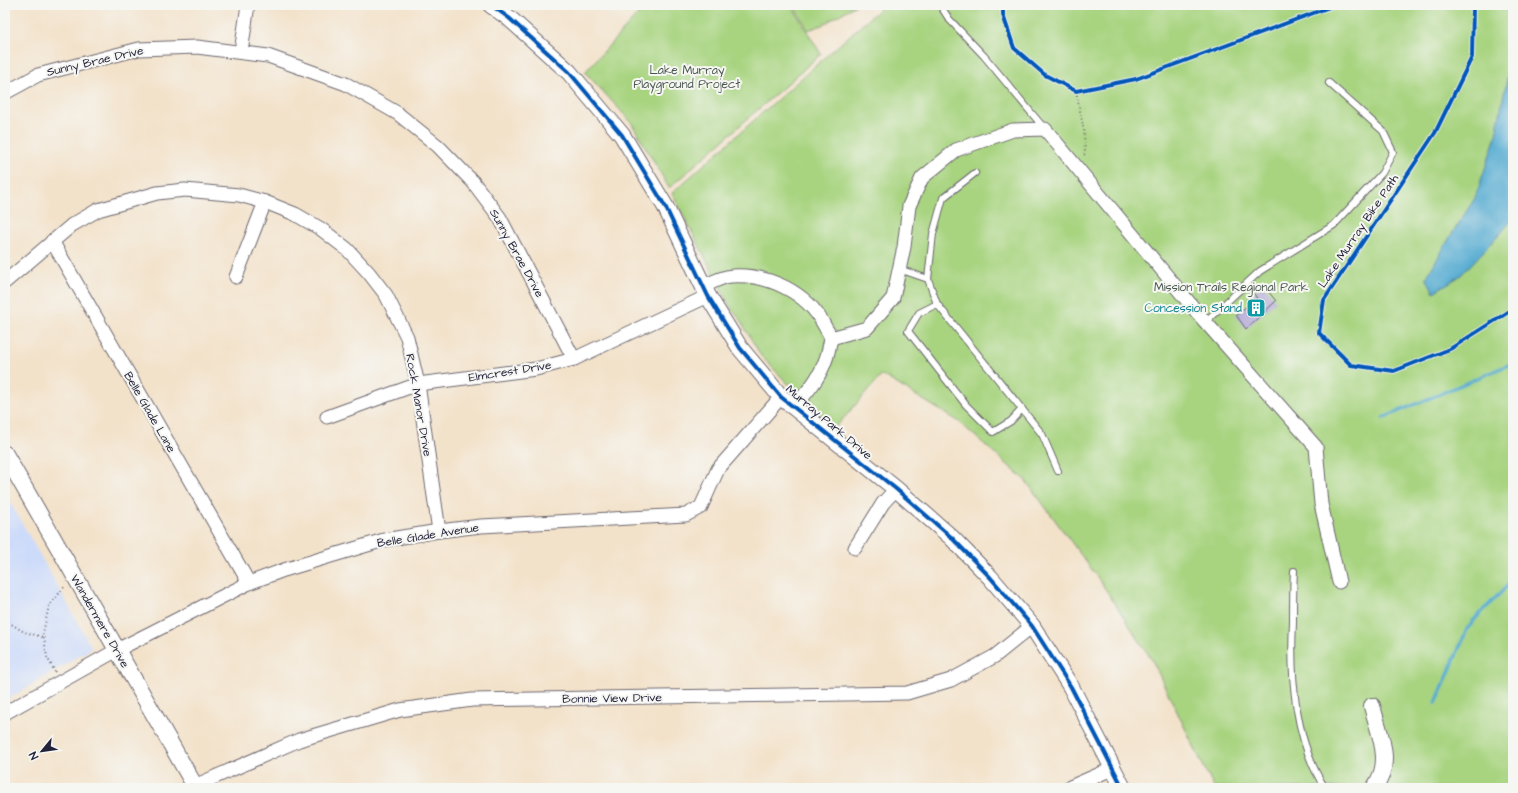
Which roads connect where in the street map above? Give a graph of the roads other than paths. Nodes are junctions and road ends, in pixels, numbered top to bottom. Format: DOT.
graph roads {
  1 [pos="248,5"];
  2 [pos="491,5"];
  3 [pos="940,5"];
  4 [pos="241,52"];
  5 [pos="1329,83"];
  6 [pos="5,93"];
  7 [pos="1045,129"];
  8 [pos="975,173"];
  9 [pos="265,202"];
  10 [pos="52,241"];
  11 [pos="899,269"];
  12 [pos="236,276"];
  13 [pos="928,279"];
  14 [pos="5,282"];
  15 [pos="706,291"];
  16 [pos="936,304"];
  17 [pos="1205,322"];
  18 [pos="831,338"];
  19 [pos="574,359"];
  20 [pos="418,384"];
  21 [pos="781,397"];
  22 [pos="794,407"];
  23 [pos="1022,409"];
  24 [pos="327,417"];
  25 [pos="5,454"];
  26 [pos="1058,470"];
  27 [pos="896,489"];
  28 [pos="439,531"];
  29 [pos="855,548"];
  30 [pos="1294,571"];
  31 [pos="1339,582"];
  32 [pos="249,584"];
  33 [pos="1032,626"];
  34 [pos="117,650"];
  35 [pos="1372,706"];
  36 [pos="5,713"];
  37 [pos="1114,768"];
  38 [pos="193,787"];
  39 [pos="1068,788"];
  40 [pos="1123,788"];
  41 [pos="1325,788"];
  42 [pos="1374,788"];
  1 -- 4 [label="street"];
  2 -- 15 [label="street, Murray Park Drive"];
  3 -- 7 [label="lane"];
  4 -- 6 [label="street, Sunny Brae Drive"];
  4 -- 19 [label="street, Sunny Brae Drive"];
  5 -- 17 [label="lane"];
  7 -- 11 [label="street"];
  7 -- 17 [label="street"];
  8 -- 13 [label="lane"];
  9 -- 10 [label="street, Rock Manor Drive"];
  9 -- 12 [label="street"];
  9 -- 20 [label="street, Rock Manor Drive"];
  10 -- 14 [label="street, Rock Manor Drive"];
  10 -- 32 [label="street, Belle Glade Lane"];
  11 -- 13 [label="lane"];
  11 -- 18 [label="street"];
  13 -- 16 [label="lane"];
  15 -- 18 [label="street, Elmcrest Drive"];
  15 -- 19 [label="street, Elmcrest Drive"];
  15 -- 21 [label="street, Murray Park Drive"];
  16 -- 23 [label="lane"];
  16 -- 23 [label="lane"];
  17 -- 31 [label="street"];
  18 -- 22 [label="street"];
  19 -- 20 [label="street, Elmcrest Drive"];
  20 -- 24 [label="street, Elmcrest Drive"];
  20 -- 28 [label="street, Rock Manor Drive"];
  21 -- 22 [label="street, Murray Park Drive"];
  21 -- 28 [label="street, Belle Glade Avenue"];
  22 -- 27 [label="street, Murray Park Drive"];
  23 -- 26 [label="lane"];
  25 -- 34 [label="street, Wandermere Drive"];
  27 -- 29 [label="street"];
  27 -- 33 [label="street, Murray Park Drive"];
  28 -- 32 [label="street, Belle Glade Avenue"];
  30 -- 41 [label="lane"];
  32 -- 34 [label="street, Belle Glade Avenue"];
  33 -- 37 [label="street, Murray Park Drive"];
  33 -- 38 [label="street, Bonnie View Drive"];
  34 -- 36 [label="street, Belle Glade Avenue"];
  34 -- 38 [label="street, Wandermere Drive"];
  35 -- 42 [label="street"];
  37 -- 39 [label="street"];
  37 -- 40 [label="street, Murray Park Drive"];
}
